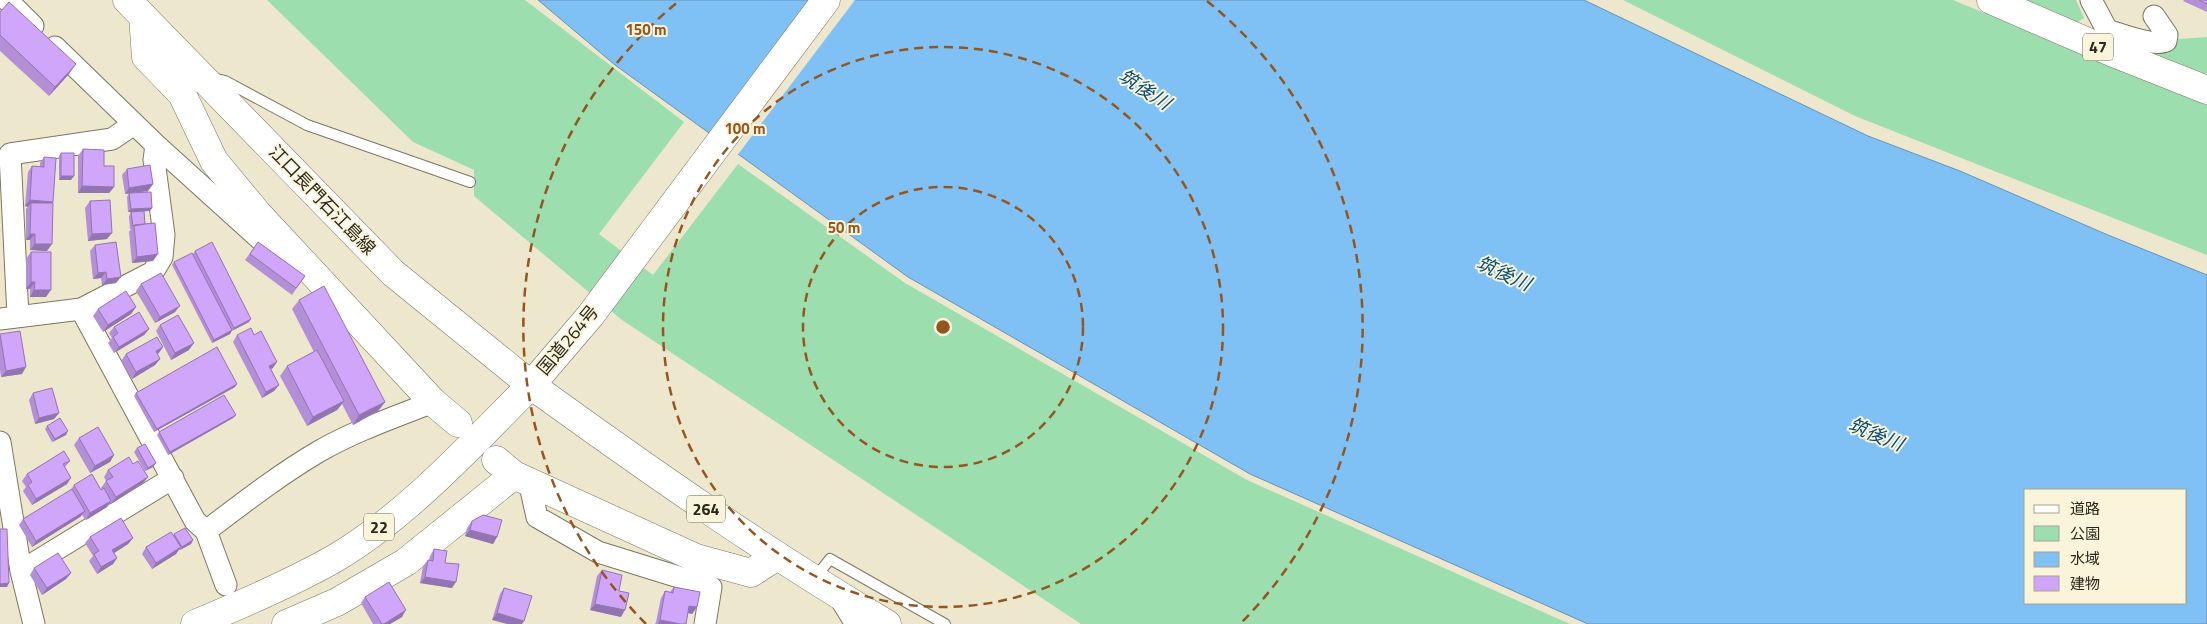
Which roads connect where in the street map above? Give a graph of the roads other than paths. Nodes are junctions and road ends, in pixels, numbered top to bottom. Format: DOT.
graph roads {
  1 [pos="7,0"];
  2 [pos="826,0"];
  3 [pos="1991,0"];
  4 [pos="2091,0"];
  5 [pos="135,8"];
  6 [pos="2154,16"];
  7 [pos="2109,41"];
  8 [pos="200,75"];
  9 [pos="2207,90"];
  10 [pos="134,124"];
  11 [pos="156,145"];
  12 [pos="470,182"];
  13 [pos="302,259"];
  14 [pos="81,309"];
  15 [pos="9,318"];
  16 [pos="531,385"];
  17 [pos="433,402"];
  18 [pos="458,423"];
  19 [pos="0,442"];
  20 [pos="513,472"];
  21 [pos="173,478"];
  22 [pos="206,530"];
  23 [pos="777,556"];
  24 [pos="21,571"];
  25 [pos="814,581"];
  26 [pos="226,585"];
  27 [pos="838,595"];
  28 [pos="34,624"];
  29 [pos="195,624"];
  30 [pos="286,624"];
  31 [pos="705,624"];
  32 [pos="856,624"];
  33 [pos="887,624"];
  34 [pos="945,624"];
  1 -- 10 [label="street"];
  2 -- 16 [label="main road, 国道264号"];
  3 -- 7 [label="main road, 47"];
  4 -- 7 [label="street"];
  5 -- 8 [label="main road, 江口長門石江島線"];
  5 -- 13 [label="main road"];
  6 -- 7 [label="street"];
  7 -- 9 [label="main road, 47"];
  8 -- 12 [label="lane"];
  8 -- 16 [label="main road, 江口長門石江島線"];
  10 -- 11 [label="street"];
  10 -- 15 [label="street"];
  11 -- 13 [label="street"];
  11 -- 14 [label="street"];
  13 -- 17 [label="main road"];
  14 -- 15 [label="street"];
  14 -- 21 [label="street"];
  16 -- 23 [label="main road, 国道264号 / 264"];
  16 -- 29 [label="main road, 22"];
  17 -- 18 [label="main road"];
  17 -- 22 [label="street"];
  19 -- 24 [label="street"];
  20 -- 23 [label="main road"];
  20 -- 30 [label="main road"];
  20 -- 31 [label="street"];
  21 -- 22 [label="street"];
  21 -- 24 [label="street"];
  22 -- 26 [label="street"];
  23 -- 25 [label="main road, 国道264号 / 264"];
  24 -- 28 [label="street"];
  25 -- 27 [label="main road, 国道264号 / 264"];
  25 -- 34 [label="lane"];
  27 -- 32 [label="street"];
  27 -- 33 [label="main road, 国道264号 / 264"];
}
